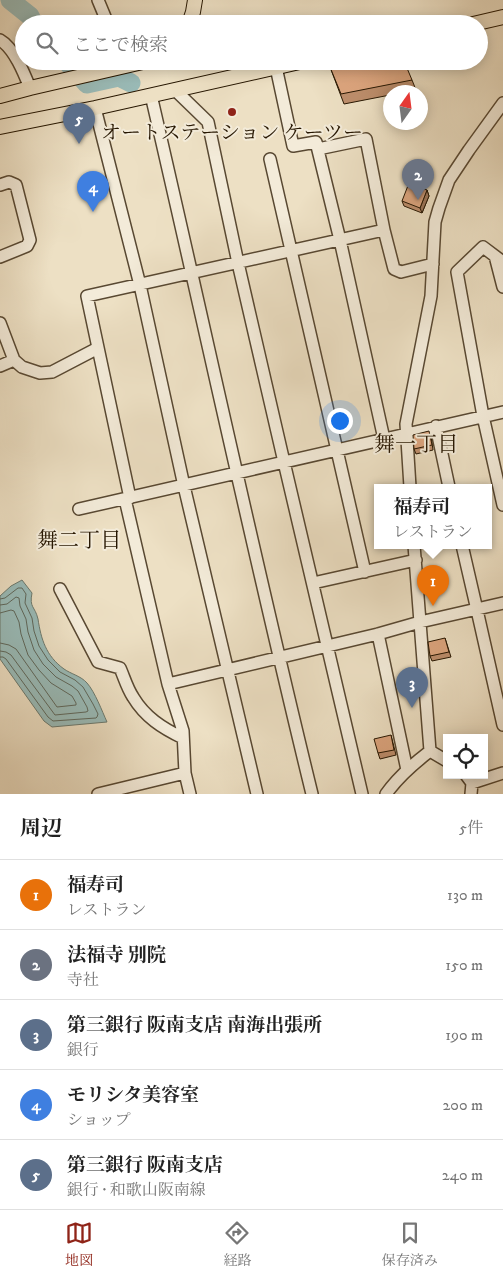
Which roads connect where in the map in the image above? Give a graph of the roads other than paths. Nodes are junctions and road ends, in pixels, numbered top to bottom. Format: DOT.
graph roads {
  1 [pos="98,0"];
  2 [pos="195,0"];
  3 [pos="104,15"];
  4 [pos="192,15"];
  5 [pos="503,17"];
  6 [pos="488,20"];
  7 [pos="0,40"];
  8 [pos="15,57"];
  9 [pos="22,70"];
  10 [pos="102,70"];
  11 [pos="263,70"];
  12 [pos="277,70"];
  13 [pos="30,88"];
  14 [pos="174,90"];
  15 [pos="151,95"];
  16 [pos="0,96"];
  17 [pos="503,103"];
  18 [pos="95,108"];
  19 [pos="0,127"];
  20 [pos="318,149"];
  21 [pos="270,158"];
  22 [pos="0,185"];
  23 [pos="384,230"];
  24 [pos="340,240"];
  25 [pos="292,251"];
  26 [pos="0,256"];
  27 [pos="499,259"];
  28 [pos="238,262"];
  29 [pos="433,264"];
  30 [pos="192,273"];
  31 [pos="140,284"];
  32 [pos="503,287"];
  33 [pos="0,323"];
  34 [pos="98,348"];
  35 [pos="14,360"];
  36 [pos="0,366"];
  37 [pos="503,412"];
  38 [pos="483,416"];
  39 [pos="436,426"];
  40 [pos="406,434"];
  41 [pos="384,439"];
  42 [pos="336,450"];
  43 [pos="284,462"];
  44 [pos="237,473"];
  45 [pos="410,484"];
  46 [pos="448,484"];
  47 [pos="184,486"];
  48 [pos="128,498"];
  49 [pos="503,504"];
  50 [pos="79,509"];
  51 [pos="415,549"];
  52 [pos="463,549"];
  53 [pos="416,560"];
  54 [pos="365,572"];
  55 [pos="313,583"];
  56 [pos="60,589"];
  57 [pos="503,604"];
  58 [pos="478,610"];
  59 [pos="420,622"];
  60 [pos="378,634"];
  61 [pos="328,645"];
  62 [pos="278,657"];
  63 [pos="227,670"];
  64 [pos="168,684"];
  65 [pos="503,725"];
  66 [pos="184,738"];
  67 [pos="430,751"];
  68 [pos="443,759"];
  69 [pos="407,770"];
  70 [pos="503,772"];
  71 [pos="185,773"];
  72 [pos="470,784"];
  73 [pos="148,788"];
  74 [pos="104,793"];
  75 [pos="190,794"];
  76 [pos="256,794"];
  77 [pos="312,794"];
  78 [pos="362,794"];
  79 [pos="386,794"];
  1 -- 3 [label="street"];
  2 -- 4 [label="main road"];
  5 -- 6 [label="main road"];
  7 -- 8 [label="street"];
  9 -- 13 [label="street"];
  10 -- 13 [label="main road"];
  11 -- 14 [label="main road"];
  12 -- 20 [label="street"];
  13 -- 16 [label="main road"];
  14 -- 15 [label="main road"];
  14 -- 28 [label="street"];
  15 -- 18 [label="main road"];
  15 -- 30 [label="street"];
  17 -- 29 [label="street"];
  18 -- 19 [label="main road"];
  18 -- 31 [label="street"];
  20 -- 23 [label="street"];
  20 -- 24 [label="street"];
  21 -- 25 [label="street"];
  22 -- 26 [label="street"];
  23 -- 24 [label="street"];
  23 -- 29 [label="street"];
  24 -- 25 [label="street"];
  24 -- 41 [label="street"];
  25 -- 28 [label="street"];
  25 -- 42 [label="street"];
  27 -- 32 [label="street"];
  27 -- 38 [label="street"];
  28 -- 30 [label="street"];
  28 -- 43 [label="street"];
  29 -- 40 [label="street"];
  30 -- 31 [label="street"];
  30 -- 44 [label="street"];
  31 -- 34 [label="street"];
  31 -- 47 [label="street"];
  33 -- 35 [label="street"];
  34 -- 35 [label="street"];
  34 -- 48 [label="street"];
  35 -- 36 [label="street"];
  37 -- 38 [label="street"];
  38 -- 39 [label="street"];
  38 -- 49 [label="street"];
  39 -- 40 [label="street"];
  39 -- 46 [label="street"];
  40 -- 41 [label="street"];
  40 -- 45 [label="street"];
  41 -- 42 [label="street"];
  42 -- 43 [label="street"];
  42 -- 54 [label="street"];
  43 -- 44 [label="street"];
  43 -- 55 [label="street"];
  44 -- 47 [label="street"];
  44 -- 62 [label="street"];
  47 -- 48 [label="street"];
  47 -- 63 [label="street"];
  48 -- 50 [label="street"];
  48 -- 64 [label="street"];
  51 -- 53 [label="street"];
  52 -- 58 [label="street"];
  53 -- 54 [label="street"];
  53 -- 59 [label="street"];
  54 -- 55 [label="street"];
  55 -- 61 [label="street"];
  56 -- 66 [label="street"];
  57 -- 58 [label="street"];
  58 -- 59 [label="street"];
  58 -- 65 [label="street"];
  59 -- 60 [label="street"];
  59 -- 67 [label="street"];
  60 -- 61 [label="street"];
  60 -- 69 [label="street"];
  61 -- 62 [label="street"];
  61 -- 78 [label="street"];
  62 -- 63 [label="street"];
  62 -- 77 [label="street"];
  63 -- 64 [label="street"];
  63 -- 76 [label="street"];
  64 -- 66 [label="street"];
  66 -- 71 [label="street"];
  67 -- 68 [label="street"];
  67 -- 69 [label="street"];
  69 -- 79 [label="street"];
  70 -- 72 [label="street"];
  71 -- 73 [label="street"];
  71 -- 75 [label="street"];
  73 -- 74 [label="street"];
}
